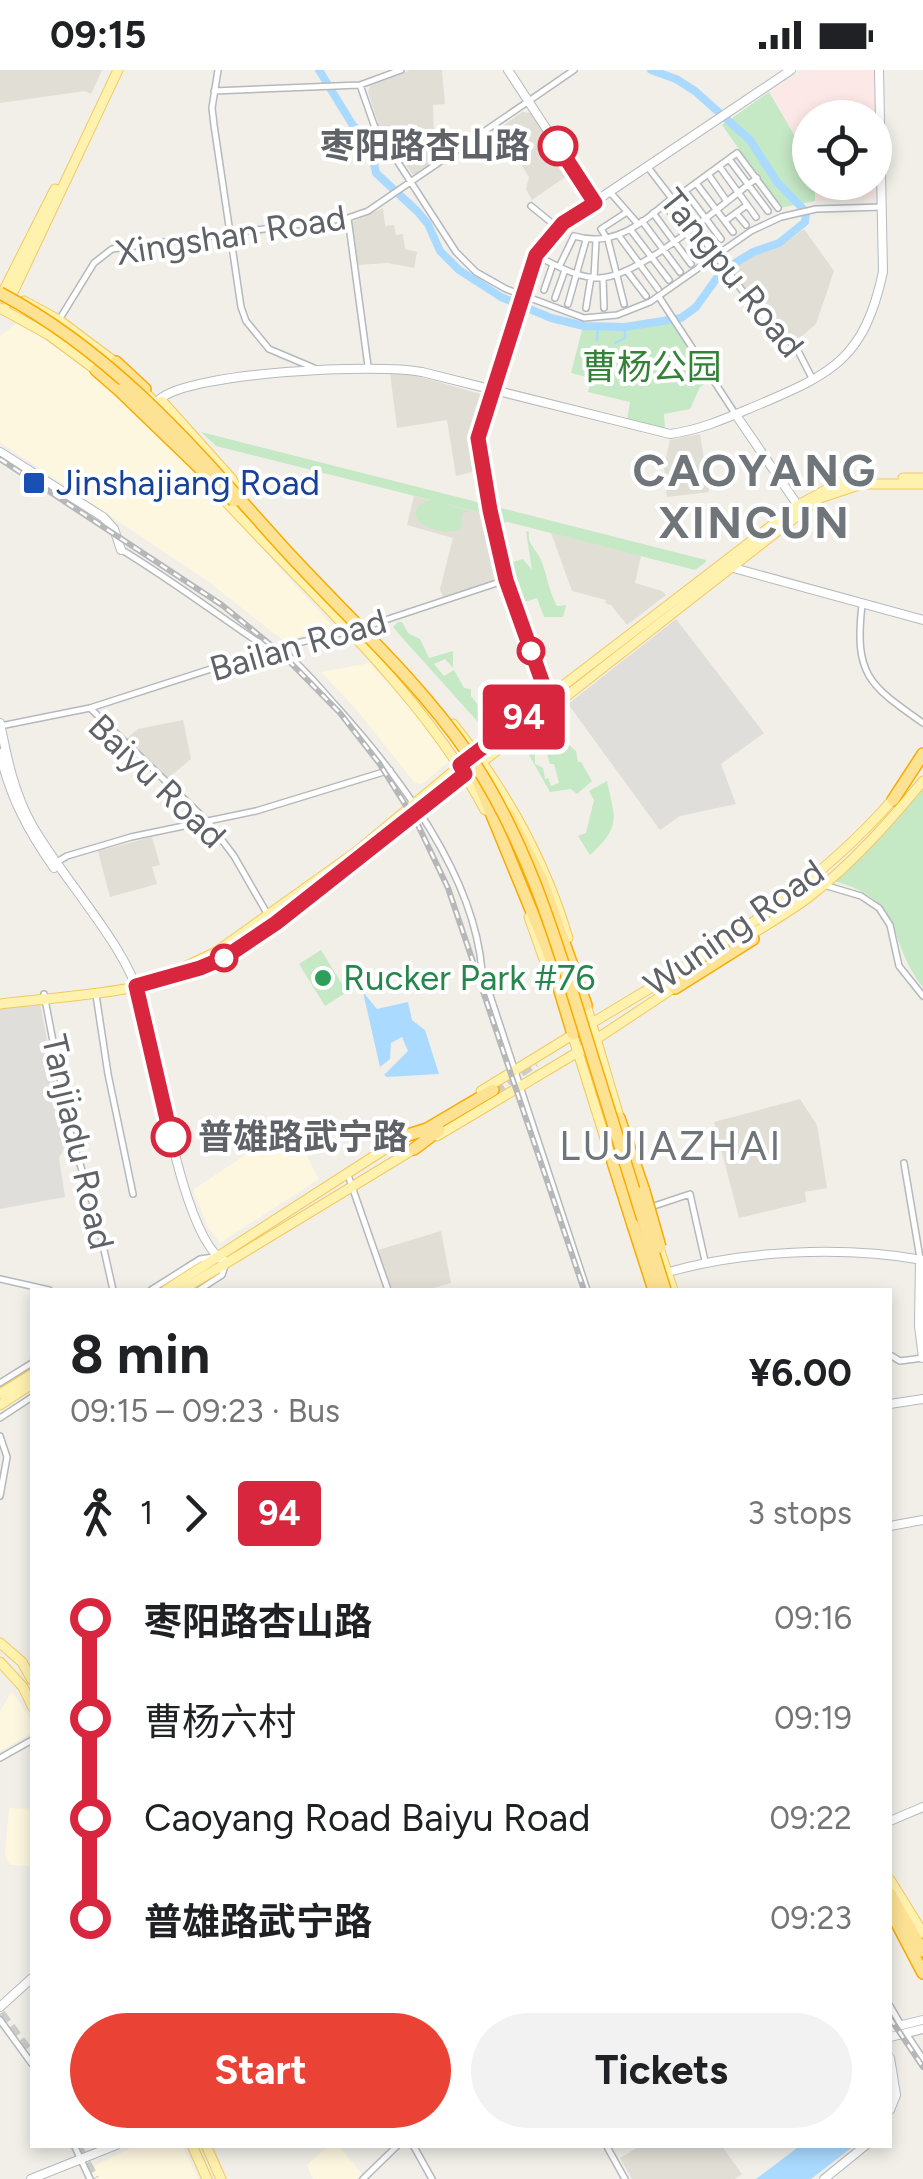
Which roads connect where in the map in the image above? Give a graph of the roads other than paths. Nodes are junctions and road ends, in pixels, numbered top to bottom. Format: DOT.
graph roads {
  1 [pos="116,70"];
  2 [pos="218,70"];
  3 [pos="401,70"];
  4 [pos="508,70"];
  5 [pos="574,70"];
  6 [pos="791,70"];
  7 [pos="879,70"];
  8 [pos="360,85"];
  9 [pos="214,91"];
  10 [pos="529,102"];
  11 [pos="730,159"];
  12 [pos="647,166"];
  13 [pos="719,166"];
  14 [pos="708,174"];
  15 [pos="756,178"];
  16 [pos="413,183"];
  17 [pos="696,183"];
  18 [pos="748,184"];
  19 [pos="610,192"];
  20 [pos="737,192"];
  21 [pos="672,198"];
  22 [pos="726,200"];
  23 [pos="595,203"];
  24 [pos="665,204"];
  25 [pos="746,204"];
  26 [pos="531,206"];
  27 [pos="882,207"];
  28 [pos="778,208"];
  29 [pos="714,209"];
  30 [pos="768,211"];
  31 [pos="628,212"];
  32 [pos="736,212"];
  33 [pos="653,213"];
  34 [pos="705,216"];
  35 [pos="756,217"];
  36 [pos="348,218"];
  37 [pos="724,221"];
  38 [pos="640,222"];
  39 [pos="746,225"];
  40 [pos="693,226"];
  41 [pos="558,228"];
  42 [pos="630,229"];
  43 [pos="685,232"];
  44 [pos="734,232"];
  45 [pos="232,233"];
  46 [pos="618,236"];
  47 [pos="722,239"];
  48 [pos="586,240"];
  49 [pos="596,240"];
  50 [pos="608,240"];
  51 [pos="674,240"];
  52 [pos="662,248"];
  53 [pos="702,255"];
  54 [pos="717,256"];
  55 [pos="651,257"];
  56 [pos="639,264"];
  57 [pos="691,264"];
  58 [pos="556,266"];
  59 [pos="627,271"];
  60 [pos="680,272"];
  61 [pos="578,274"];
  62 [pos="615,275"];
  63 [pos="592,278"];
  64 [pos="603,278"];
  65 [pos="668,280"];
  66 [pos="658,288"];
  67 [pos="544,290"];
  68 [pos="646,296"];
  69 [pos="520,297"];
  70 [pos="555,298"];
  71 [pos="658,298"];
  72 [pos="2,300"];
  73 [pos="568,304"];
  74 [pos="624,304"];
  75 [pos="586,308"];
  76 [pos="604,308"];
  77 [pos="59,320"];
  78 [pos="116,362"];
  79 [pos="368,366"];
  80 [pos="316,368"];
  81 [pos="96,370"];
  82 [pos="814,381"];
  83 [pos="491,391"];
  84 [pos="160,398"];
  85 [pos="736,414"];
  86 [pos="0,452"];
  87 [pos="923,481"];
  88 [pos="235,496"];
  89 [pos="800,508"];
  90 [pos="267,530"];
  91 [pos="121,550"];
  92 [pos="726,566"];
  93 [pos="506,580"];
  94 [pos="862,605"];
  95 [pos="923,620"];
  96 [pos="365,627"];
  97 [pos="348,632"];
  98 [pos="279,647"];
  99 [pos="550,702"];
  100 [pos="90,708"];
  101 [pos="923,722"];
  102 [pos="0,725"];
  103 [pos="0,753"];
  104 [pos="923,758"];
  105 [pos="474,768"];
  106 [pos="392,770"];
  107 [pos="923,781"];
  108 [pos="893,800"];
  109 [pos="416,806"];
  110 [pos="206,820"];
  111 [pos="54,864"];
  112 [pos="824,884"];
  113 [pos="271,920"];
  114 [pos="753,939"];
  115 [pos="134,983"];
  116 [pos="674,988"];
  117 [pos="96,992"];
  118 [pos="44,996"];
  119 [pos="923,996"];
  120 [pos="0,1002"];
  121 [pos="586,1005"];
  122 [pos="591,1024"];
  123 [pos="572,1034"];
  124 [pos="598,1039"];
  125 [pos="579,1052"];
  126 [pos="513,1070"];
  127 [pos="520,1088"];
  128 [pos="619,1118"];
  129 [pos="405,1136"];
  130 [pos="414,1149"];
  131 [pos="613,1162"];
  132 [pos="904,1163"];
  133 [pos="346,1173"];
  134 [pos="354,1186"];
  135 [pos="133,1194"];
  136 [pos="652,1207"];
  137 [pos="222,1260"];
  138 [pos="922,1260"];
  139 [pos="706,1262"];
  140 [pos="207,1269"];
  141 [pos="667,1272"];
  142 [pos="646,1278"];
  143 [pos="0,1279"];
  144 [pos="41,1288"];
  145 [pos="113,1288"];
  146 [pos="153,1288"];
  147 [pos="170,1288"];
  148 [pos="184,1288"];
  149 [pos="202,1288"];
  150 [pos="387,1288"];
  151 [pos="586,1288"];
  152 [pos="659,1288"];
  153 [pos="661,1288"];
  154 [pos="661,1288"];
  155 [pos="662,1288"];
  156 [pos="663,1288"];
  157 [pos="892,1356"];
  158 [pos="923,1358"];
  159 [pos="30,1363"];
  160 [pos="30,1375"];
  161 [pos="0,1383"];
  162 [pos="30,1385"];
  163 [pos="0,1394"];
  164 [pos="30,1397"];
  165 [pos="923,1398"];
  166 [pos="892,1404"];
  167 [pos="0,1405"];
  168 [pos="0,1418"];
  169 [pos="0,1436"];
  170 [pos="0,1496"];
  171 [pos="923,1518"];
  172 [pos="892,1524"];
  173 [pos="0,1643"];
  174 [pos="0,1662"];
  175 [pos="30,1676"];
  176 [pos="30,1702"];
  177 [pos="30,1741"];
  178 [pos="0,1758"];
  179 [pos="923,1807"];
  180 [pos="892,1819"];
  181 [pos="892,1883"];
  182 [pos="892,1897"];
  183 [pos="892,1914"];
  184 [pos="892,1923"];
  185 [pos="923,1933"];
  186 [pos="923,1951"];
  187 [pos="923,1973"];
  188 [pos="30,1980"];
  189 [pos="923,1984"];
  190 [pos="0,2007"];
  191 [pos="892,2009"];
  192 [pos="0,2020"];
  193 [pos="923,2020"];
  194 [pos="892,2028"];
  195 [pos="903,2028"];
  196 [pos="923,2029"];
  197 [pos="892,2036"];
  198 [pos="923,2059"];
  199 [pos="30,2061"];
  200 [pos="892,2070"];
  201 [pos="892,2105"];
  202 [pos="76,2148"];
  203 [pos="110,2148"];
  204 [pos="193,2148"];
  205 [pos="207,2148"];
  206 [pos="395,2148"];
  207 [pos="415,2148"];
  208 [pos="608,2148"];
  209 [pos="862,2148"];
  210 [pos="82,2161"];
  211 [pos="31,2179"];
  212 [pos="90,2179"];
  213 [pos="207,2179"];
  214 [pos="220,2179"];
  215 [pos="363,2179"];
  216 [pos="432,2179"];
  217 [pos="625,2179"];
  218 [pos="824,2179"];
  1 -- 72 [label="main road"];
  2 -- 9 [label="street"];
  3 -- 8 [label="street"];
  4 -- 10 [label="street"];
  5 -- 10 [label="street, Xingshan Road"];
  6 -- 12 [label="street"];
  7 -- 27 [label="street"];
  8 -- 9 [label="street"];
  8 -- 16 [label="street"];
  9 -- 45 [label="street"];
  10 -- 16 [label="street, Xingshan Road"];
  10 -- 23 [label="street"];
  11 -- 13 [label="street"];
  11 -- 15 [label="street"];
  11 -- 18 [label="street"];
  12 -- 19 [label="street"];
  12 -- 21 [label="street, Tangpu Road"];
  13 -- 14 [label="street"];
  13 -- 20 [label="street"];
  14 -- 17 [label="street"];
  14 -- 22 [label="street"];
  15 -- 18 [label="street"];
  15 -- 28 [label="street"];
  16 -- 36 [label="street, Xingshan Road"];
  16 -- 69 [label="street"];
  17 -- 29 [label="street"];
  17 -- 34 [label="street"];
  18 -- 20 [label="street"];
  18 -- 30 [label="street"];
  19 -- 23 [label="street"];
  19 -- 31 [label="street"];
  20 -- 22 [label="street"];
  20 -- 25 [label="street"];
  21 -- 24 [label="street"];
  21 -- 40 [label="street, Tangpu Road"];
  22 -- 29 [label="street"];
  23 -- 41 [label="street"];
  24 -- 33 [label="street"];
  24 -- 43 [label="street"];
  25 -- 32 [label="street"];
  25 -- 35 [label="street"];
  26 -- 41 [label="street"];
  27 -- 54 [label="street"];
  27 -- 82 [label="street"];
  29 -- 34 [label="street"];
  29 -- 37 [label="street"];
  31 -- 38 [label="street"];
  31 -- 50 [label="street"];
  32 -- 37 [label="street"];
  32 -- 39 [label="street"];
  33 -- 38 [label="street"];
  33 -- 51 [label="street"];
  34 -- 40 [label="street"];
  34 -- 47 [label="street"];
  36 -- 45 [label="street, Xingshan Road"];
  36 -- 79 [label="street"];
  37 -- 44 [label="street"];
  38 -- 42 [label="street"];
  38 -- 52 [label="street"];
  40 -- 43 [label="street"];
  40 -- 54 [label="street, Tangpu Road"];
  41 -- 69 [label="street"];
  42 -- 46 [label="street"];
  42 -- 55 [label="street"];
  43 -- 51 [label="street"];
  43 -- 53 [label="street"];
  45 -- 77 [label="street, Xingshan Road"];
  45 -- 80 [label="street"];
  46 -- 50 [label="street"];
  46 -- 56 [label="street"];
  48 -- 49 [label="street"];
  48 -- 58 [label="street"];
  48 -- 61 [label="street"];
  49 -- 50 [label="street"];
  49 -- 63 [label="street"];
  50 -- 62 [label="street"];
  51 -- 52 [label="street"];
  51 -- 57 [label="street"];
  52 -- 55 [label="street"];
  52 -- 60 [label="street"];
  54 -- 71 [label="street"];
  54 -- 82 [label="street, Tangpu Road"];
  55 -- 56 [label="street"];
  55 -- 65 [label="street"];
  56 -- 59 [label="street"];
  56 -- 66 [label="street"];
  58 -- 61 [label="street"];
  58 -- 67 [label="street"];
  58 -- 70 [label="street"];
  59 -- 62 [label="street"];
  59 -- 68 [label="street"];
  61 -- 63 [label="street"];
  61 -- 73 [label="street"];
  62 -- 64 [label="street"];
  62 -- 74 [label="street"];
  63 -- 64 [label="street"];
  63 -- 75 [label="street"];
  64 -- 76 [label="street"];
  69 -- 71 [label="street"];
  69 -- 83 [label="street"];
  71 -- 85 [label="street"];
  72 -- 77 [label="main road"];
  72 -- 81 [label="main road"];
  72 -- 88 [label="highway, bridge"];
  72 -- 90 [label="highway, bridge"];
  77 -- 78 [label="main road"];
  78 -- 84 [label="main road"];
  78 -- 88 [label="main road"];
  78 -- 90 [label="highway, bridge"];
  79 -- 80 [label="street"];
  79 -- 83 [label="street"];
  80 -- 84 [label="street"];
  81 -- 88 [label="highway, bridge"];
  81 -- 97 [label="main road"];
  82 -- 85 [label="street"];
  83 -- 85 [label="street"];
  83 -- 93 [label="street"];
  84 -- 88 [label="main road"];
  85 -- 89 [label="street"];
  86 -- 91 [label="street"];
  87 -- 89 [label="main road"];
  88 -- 96 [label="main road"];
  88 -- 105 [label="highway, bridge"];
  89 -- 92 [label="main road"];
  90 -- 105 [label="highway, bridge"];
  91 -- 98 [label="street"];
  92 -- 94 [label="street"];
  92 -- 99 [label="main road"];
  93 -- 96 [label="street, Bailan Road"];
  93 -- 99 [label="street"];
  94 -- 95 [label="street"];
  94 -- 101 [label="street"];
  96 -- 97 [label="street, Bailan Road"];
  96 -- 105 [label="main road"];
  97 -- 98 [label="street, Bailan Road"];
  97 -- 105 [label="main road"];
  98 -- 100 [label="street, Bailan Road"];
  98 -- 106 [label="street"];
  99 -- 105 [label="main road"];
  100 -- 102 [label="street, Baiyu Road"];
  100 -- 110 [label="street, Baiyu Road"];
  102 -- 111 [label="street"];
  103 -- 111 [label="street"];
  104 -- 108 [label="highway"];
  105 -- 109 [label="main road"];
  105 -- 121 [label="highway, bridge"];
  105 -- 121 [label="main road"];
  105 -- 123 [label="main road"];
  105 -- 123 [label="highway"];
  105 -- 153 [label="highway, bridge"];
  106 -- 109 [label="street"];
  106 -- 110 [label="street"];
  107 -- 112 [label="main road, Wuning Road"];
  108 -- 122 [label="main road, Wuning Road"];
  109 -- 113 [label="main road"];
  109 -- 126 [label="street"];
  110 -- 111 [label="street"];
  110 -- 113 [label="street, Baiyu Road"];
  111 -- 115 [label="street"];
  112 -- 116 [label="main road, Wuning Road"];
  112 -- 119 [label="street"];
  113 -- 115 [label="main road"];
  114 -- 116 [label="highway"];
  115 -- 117 [label="main road"];
  115 -- 118 [label="main road"];
  115 -- 137 [label="street"];
  116 -- 124 [label="main road, Wuning Road"];
  117 -- 118 [label="main road"];
  117 -- 135 [label="street"];
  118 -- 120 [label="main road"];
  118 -- 145 [label="street, Tanjiadu Road"];
  121 -- 122 [label="main road"];
  122 -- 123 [label="main road, Wuning Road"];
  122 -- 124 [label="main road"];
  123 -- 125 [label="main road"];
  123 -- 126 [label="main road, Wuning Road"];
  124 -- 125 [label="main road, Wuning Road"];
  124 -- 128 [label="main road"];
  125 -- 127 [label="main road, Wuning Road"];
  125 -- 131 [label="main road"];
  126 -- 127 [label="street"];
  126 -- 129 [label="main road, Wuning Road"];
  127 -- 130 [label="main road, Wuning Road"];
  127 -- 151 [label="street"];
  128 -- 141 [label="main road"];
  128 -- 155 [label="highway, bridge"];
  129 -- 130 [label="highway"];
  129 -- 133 [label="main road, Wuning Road"];
  130 -- 134 [label="main road, Wuning Road"];
  131 -- 142 [label="main road"];
  131 -- 154 [label="highway, bridge"];
  132 -- 138 [label="street"];
  133 -- 134 [label="street"];
  133 -- 137 [label="main road, Wuning Road"];
  134 -- 137 [label="main road, Wuning Road"];
  134 -- 150 [label="street"];
  136 -- 139 [label="street"];
  137 -- 140 [label="main road, Wuning Road"];
  137 -- 146 [label="street"];
  137 -- 149 [label="street"];
  138 -- 139 [label="street"];
  138 -- 158 [label="street"];
  139 -- 141 [label="street"];
  140 -- 147 [label="main road, Wuning Road"];
  140 -- 148 [label="main road, Wuning Road"];
  141 -- 142 [label="street"];
  141 -- 156 [label="main road"];
  142 -- 152 [label="main road"];
  143 -- 144 [label="street"];
  157 -- 158 [label="street"];
  159 -- 161 [label="street"];
  160 -- 163 [label="main road"];
  162 -- 167 [label="main road"];
  164 -- 168 [label="street"];
  165 -- 166 [label="street"];
  169 -- 170 [label="street"];
  171 -- 172 [label="street"];
  173 -- 175 [label="main road"];
  174 -- 176 [label="main road"];
  177 -- 178 [label="street"];
  179 -- 180 [label="street"];
  181 -- 185 [label="main road"];
  182 -- 186 [label="highway"];
  183 -- 187 [label="highway"];
  184 -- 189 [label="main road"];
  188 -- 190 [label="street"];
  191 -- 195 [label="street"];
  192 -- 199 [label="street"];
  193 -- 195 [label="street"];
  194 -- 195 [label="street"];
  195 -- 196 [label="street"];
  195 -- 197 [label="street"];
  195 -- 198 [label="street"];
  200 -- 201 [label="street"];
  202 -- 210 [label="street"];
  203 -- 210 [label="street"];
  204 -- 213 [label="main road"];
  205 -- 214 [label="main road"];
  206 -- 215 [label="street"];
  207 -- 216 [label="street"];
  208 -- 217 [label="street"];
  209 -- 218 [label="street"];
  210 -- 211 [label="street"];
  210 -- 212 [label="street"];
}
